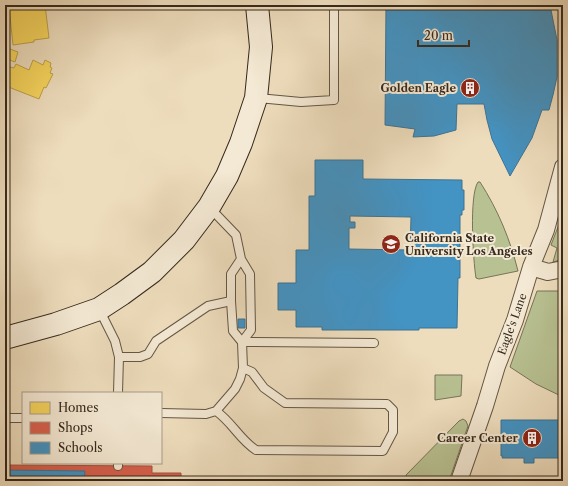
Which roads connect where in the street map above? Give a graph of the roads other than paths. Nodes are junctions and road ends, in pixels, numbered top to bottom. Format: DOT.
graph roads {
  1 [pos="257,5"];
  2 [pos="334,5"];
  3 [pos="256,98"];
  4 [pos="563,167"];
  5 [pos="209,207"];
  6 [pos="241,259"];
  7 [pos="531,267"];
  8 [pos="563,269"];
  9 [pos="231,302"];
  10 [pos="99,309"];
  11 [pos="5,338"];
  12 [pos="242,342"];
  13 [pos="374,342"];
  14 [pos="119,357"];
  15 [pos="243,368"];
  16 [pos="118,392"];
  17 [pos="216,411"];
  18 [pos="162,413"];
  19 [pos="5,418"];
  20 [pos="22,418"];
  21 [pos="459,481"];
  1 -- 3 [label="street"];
  2 -- 3 [label="lane"];
  3 -- 5 [label="street"];
  4 -- 7 [label="street, Eagle's Lane"];
  5 -- 6 [label="lane"];
  5 -- 10 [label="street"];
  6 -- 9 [label="lane"];
  6 -- 12 [label="lane"];
  7 -- 8 [label="street"];
  7 -- 21 [label="street, Eagle's Lane"];
  9 -- 12 [label="lane"];
  9 -- 14 [label="lane"];
  10 -- 11 [label="street"];
  10 -- 14 [label="lane"];
  12 -- 13 [label="lane"];
  12 -- 15 [label="lane"];
  14 -- 16 [label="lane"];
  15 -- 17 [label="lane"];
  15 -- 17 [label="lane"];
  17 -- 18 [label="lane"];
  19 -- 20 [label="lane"];
}
